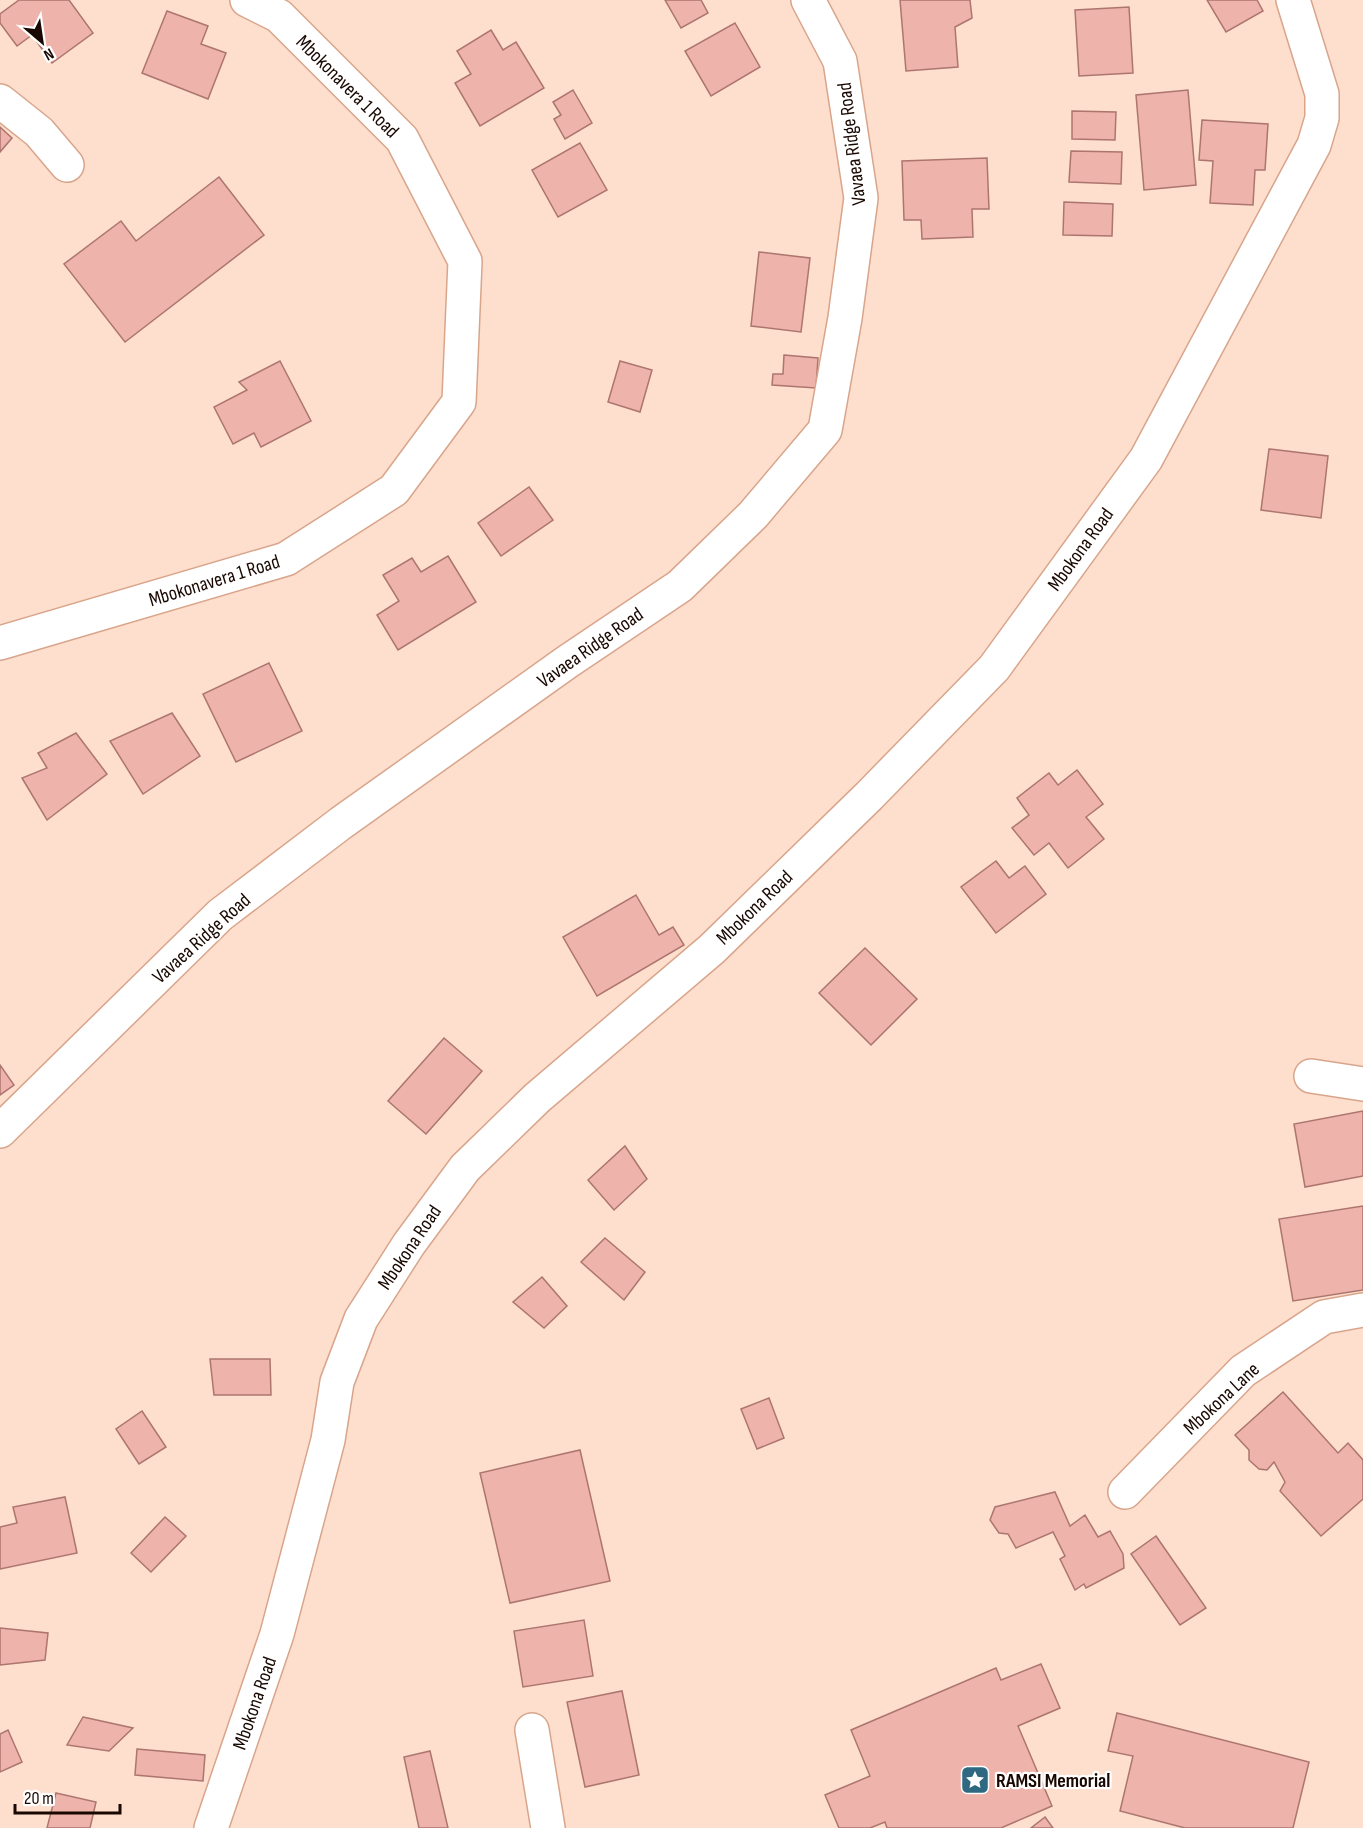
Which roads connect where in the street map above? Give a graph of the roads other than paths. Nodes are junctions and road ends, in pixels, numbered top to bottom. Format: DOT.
graph roads {
  1 [pos="247,0"];
  2 [pos="808,0"];
  3 [pos="1293,0"];
  4 [pos="0,101"];
  5 [pos="67,165"];
  6 [pos="0,644"];
  7 [pos="1311,1076"];
  8 [pos="1363,1084"];
  9 [pos="0,1131"];
  10 [pos="1363,1310"];
  11 [pos="1125,1492"];
  12 [pos="532,1730"];
  13 [pos="211,1828"];
  14 [pos="548,1828"];
  1 -- 6 [label="street, Mbokonavera 1 Road"];
  2 -- 9 [label="street, Vavaea Ridge Road"];
  3 -- 13 [label="street, Mbokona Road"];
  4 -- 5 [label="street"];
  7 -- 8 [label="street"];
  10 -- 11 [label="street, Mbokona Lane"];
  12 -- 14 [label="street"];
}
